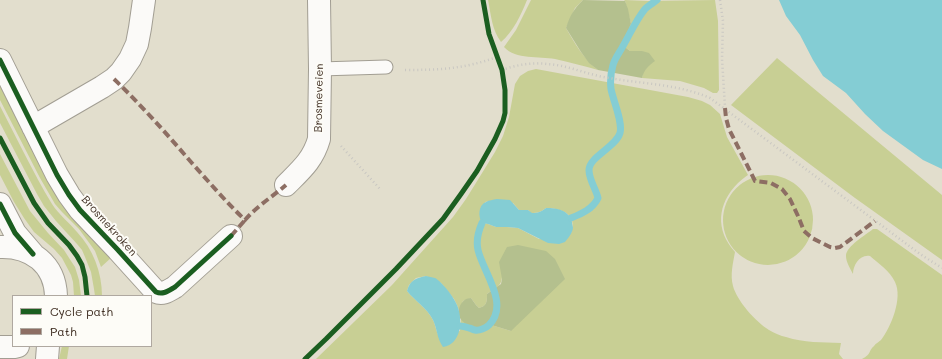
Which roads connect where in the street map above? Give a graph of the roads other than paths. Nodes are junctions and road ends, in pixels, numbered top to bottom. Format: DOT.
graph roads {
  1 [pos="144,0"];
  2 [pos="318,0"];
  3 [pos="0,60"];
  4 [pos="386,67"];
  5 [pos="320,68"];
  6 [pos="33,127"];
  7 [pos="286,185"];
  8 [pos="0,204"];
  9 [pos="232,236"];
  10 [pos="0,247"];
  11 [pos="33,254"];
  12 [pos="56,295"];
  13 [pos="0,347"];
  14 [pos="12,347"];
  15 [pos="48,347"];
  16 [pos="47,359"];
  1 -- 6 [label="street"];
  2 -- 5 [label="street, Brosmeveien"];
  3 -- 6 [label="street, Brosmekroken"];
  4 -- 5 [label="lane"];
  5 -- 7 [label="street, Brosmeveien"];
  6 -- 9 [label="street, Brosmekroken"];
  8 -- 11 [label="street"];
  10 -- 11 [label="street"];
  11 -- 12 [label="street"];
  13 -- 14 [label="street"];
  15 -- 16 [label="street"];
}
